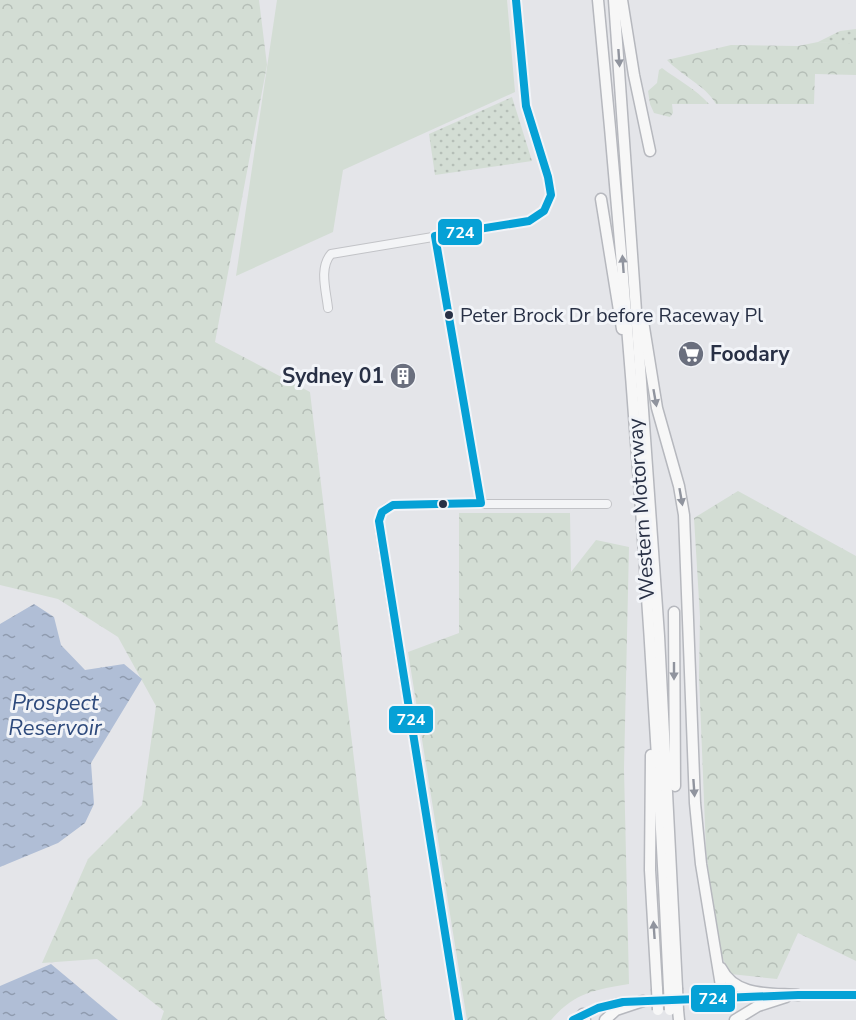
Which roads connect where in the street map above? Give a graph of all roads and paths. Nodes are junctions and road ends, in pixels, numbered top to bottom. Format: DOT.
graph roads {
  1 [pos="516,0"];
  2 [pos="598,0"];
  3 [pos="614,0"];
  4 [pos="622,0"];
  5 [pos="650,151"];
  6 [pos="601,199"];
  7 [pos="435,236"];
  8 [pos="630,237"];
  9 [pos="328,308"];
  10 [pos="630,364"];
  11 [pos="481,503"];
  12 [pos="607,504"];
  13 [pos="674,612"];
  14 [pos="674,904"];
  15 [pos="716,957"];
  16 [pos="668,988"];
  17 [pos="856,994"];
  18 [pos="798,995"];
  19 [pos="723,998"];
  20 [pos="643,1001"];
  21 [pos="669,1015"];
  22 [pos="580,1018"];
  23 [pos="459,1020"];
  24 [pos="605,1020"];
  25 [pos="735,1020"];
  1 -- 7 [label="street"];
  10 -- 2 [label="highway, Western Motorway, one-way"];
  3 -- 8 [label="highway, Western Motorway, one-way"];
  4 -- 5 [label="highway"];
  6 -- 10 [label="highway"];
  7 -- 9 [label="street"];
  7 -- 11 [label="street"];
  8 -- 14 [label="highway, Western Motorway"];
  8 -- 15 [label="highway, one-way"];
  16 -- 10 [label="highway, Western Motorway, one-way"];
  11 -- 12 [label="street"];
  11 -- 23 [label="street"];
  13 -- 14 [label="highway, one-way"];
  14 -- 16 [label="highway, Western Motorway"];
  15 -- 18 [label="highway"];
  15 -- 19 [label="highway"];
  16 -- 21 [label="highway, Western Motorway, bridge"];
  16 -- 21 [label="highway, bridge"];
  17 -- 18 [label="main road"];
  18 -- 19 [label="main road"];
  18 -- 25 [label="highway"];
  19 -- 20 [label="main road"];
  20 -- 22 [label="main road"];
  20 -- 24 [label="highway"];
}
